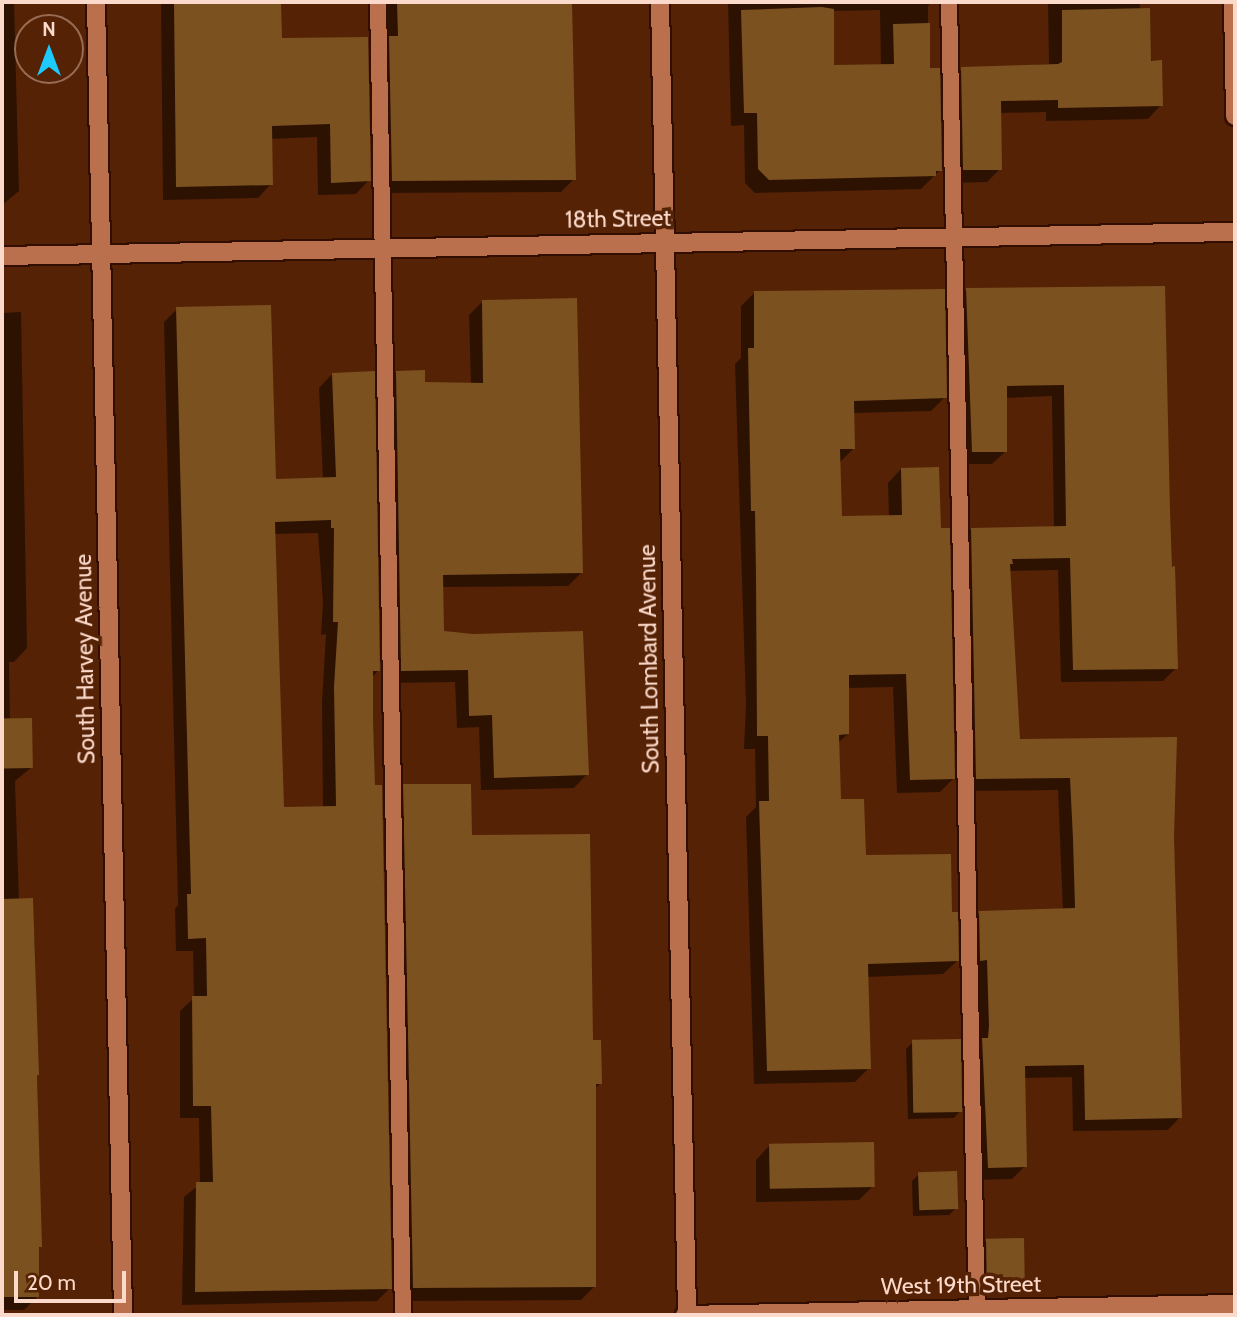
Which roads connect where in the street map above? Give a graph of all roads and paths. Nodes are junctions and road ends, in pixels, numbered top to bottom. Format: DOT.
graph roads {
  1 [pos="96,2"];
  2 [pos="378,2"];
  3 [pos="660,2"];
  4 [pos="949,2"];
  5 [pos="1233,2"];
  6 [pos="1235,116"];
  7 [pos="1235,232"];
  8 [pos="954,237"];
  9 [pos="665,243"];
  10 [pos="382,248"];
  11 [pos="101,254"];
  12 [pos="2,256"];
  13 [pos="1235,1304"];
  14 [pos="977,1312"];
  15 [pos="123,1315"];
  16 [pos="404,1315"];
  17 [pos="687,1315"];
  1 -- 11 [label="street, South Harvey Avenue"];
  2 -- 10 [label="lane"];
  3 -- 9 [label="street, South Lombard Avenue"];
  4 -- 8 [label="lane"];
  5 -- 6 [label="street"];
  7 -- 8 [label="street, 18th Street"];
  8 -- 9 [label="street, 18th Street"];
  8 -- 14 [label="lane"];
  9 -- 10 [label="street, 18th Street"];
  9 -- 17 [label="street, South Lombard Avenue"];
  10 -- 11 [label="street, 18th Street"];
  10 -- 16 [label="lane"];
  11 -- 12 [label="street, 18th Street"];
  11 -- 15 [label="street, South Harvey Avenue"];
  13 -- 14 [label="street, West 19th Street"];
  14 -- 17 [label="street, West 19th Street"];
}
